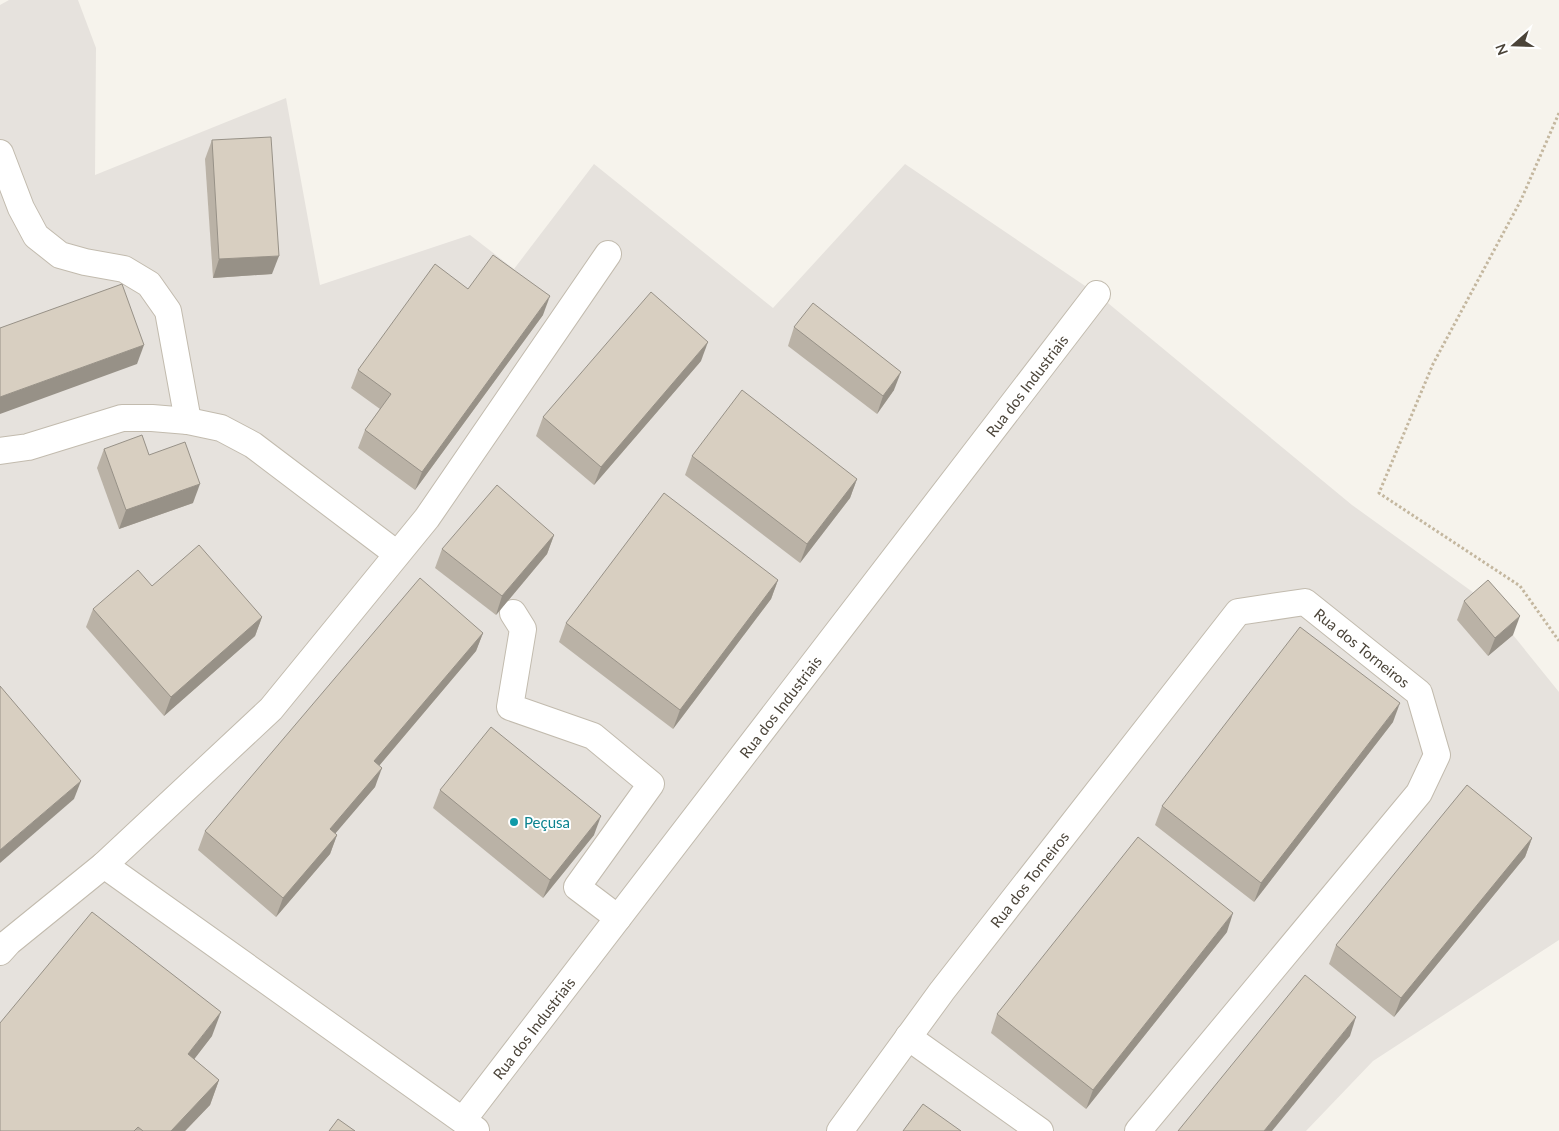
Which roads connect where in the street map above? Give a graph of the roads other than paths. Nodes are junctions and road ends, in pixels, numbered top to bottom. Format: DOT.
graph roads {
  1 [pos="0,153"];
  2 [pos="608,254"];
  3 [pos="1097,294"];
  4 [pos="188,421"];
  5 [pos="0,451"];
  6 [pos="397,554"];
  7 [pos="513,613"];
  8 [pos="104,865"];
  9 [pos="618,918"];
  10 [pos="0,952"];
  11 [pos="908,1037"];
  12 [pos="470,1125"];
  13 [pos="840,1131"];
  14 [pos="1040,1131"];
  15 [pos="1138,1131"];
  1 -- 4 [label="street"];
  2 -- 6 [label="street"];
  3 -- 9 [label="street, Rua dos Industriais"];
  4 -- 5 [label="street"];
  4 -- 6 [label="street"];
  6 -- 8 [label="street"];
  7 -- 9 [label="street"];
  8 -- 10 [label="street"];
  8 -- 12 [label="street"];
  9 -- 12 [label="street, Rua dos Industriais"];
  11 -- 13 [label="street, Rua dos Torneiros"];
  11 -- 14 [label="street"];
  11 -- 15 [label="street, Rua dos Torneiros"];
}
